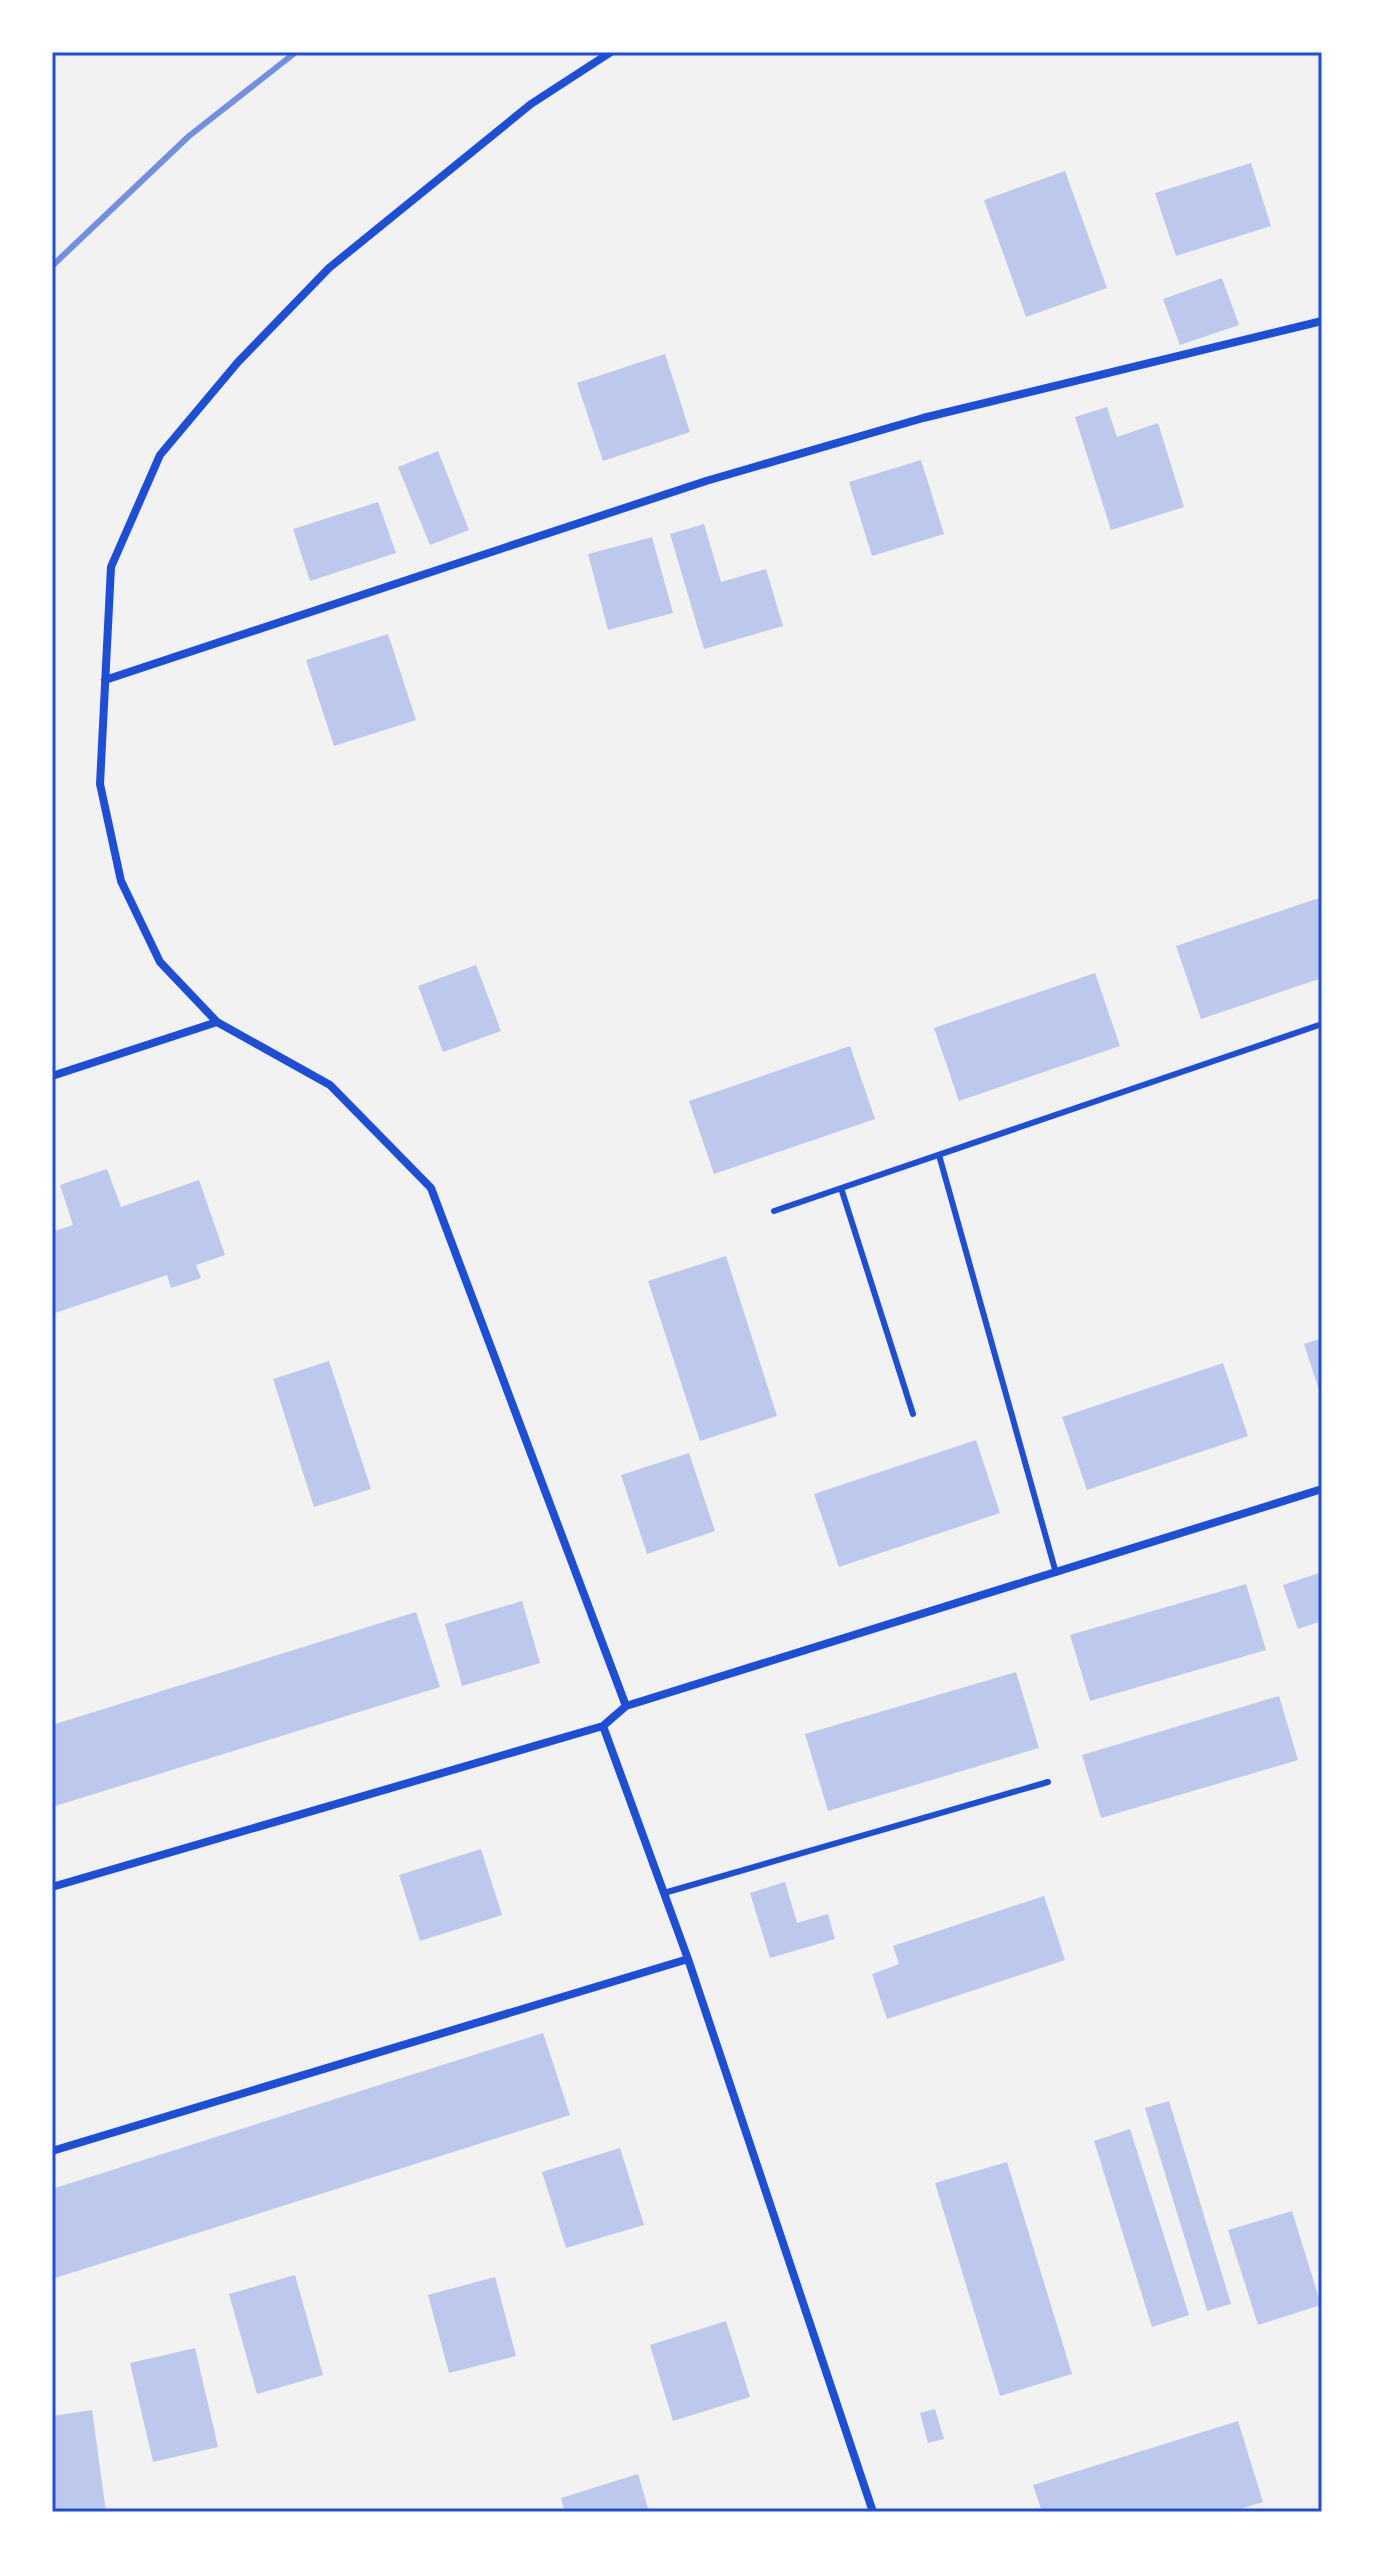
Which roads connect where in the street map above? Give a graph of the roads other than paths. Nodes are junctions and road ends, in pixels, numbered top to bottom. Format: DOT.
graph roads {
  1 [pos="611,52"];
  2 [pos="1322,321"];
  3 [pos="105,680"];
  4 [pos="217,1022"];
  5 [pos="1322,1024"];
  6 [pos="52,1076"];
  7 [pos="939,1155"];
  8 [pos="841,1188"];
  9 [pos="774,1211"];
  10 [pos="913,1414"];
  11 [pos="1322,1489"];
  12 [pos="1056,1573"];
  13 [pos="626,1706"];
  14 [pos="603,1726"];
  15 [pos="1048,1782"];
  16 [pos="52,1887"];
  17 [pos="664,1893"];
  18 [pos="688,1959"];
  19 [pos="52,2151"];
  20 [pos="873,2512"];
  1 -- 3 [label="street"];
  2 -- 3 [label="street"];
  3 -- 4 [label="street"];
  4 -- 6 [label="street"];
  4 -- 13 [label="street"];
  5 -- 7 [label="lane"];
  7 -- 8 [label="lane"];
  7 -- 12 [label="lane"];
  8 -- 9 [label="lane"];
  8 -- 10 [label="lane"];
  11 -- 12 [label="street"];
  12 -- 13 [label="street"];
  13 -- 14 [label="street"];
  14 -- 16 [label="street"];
  14 -- 17 [label="street"];
  15 -- 17 [label="lane"];
  17 -- 18 [label="street"];
  18 -- 19 [label="street"];
  18 -- 20 [label="street"];
}
